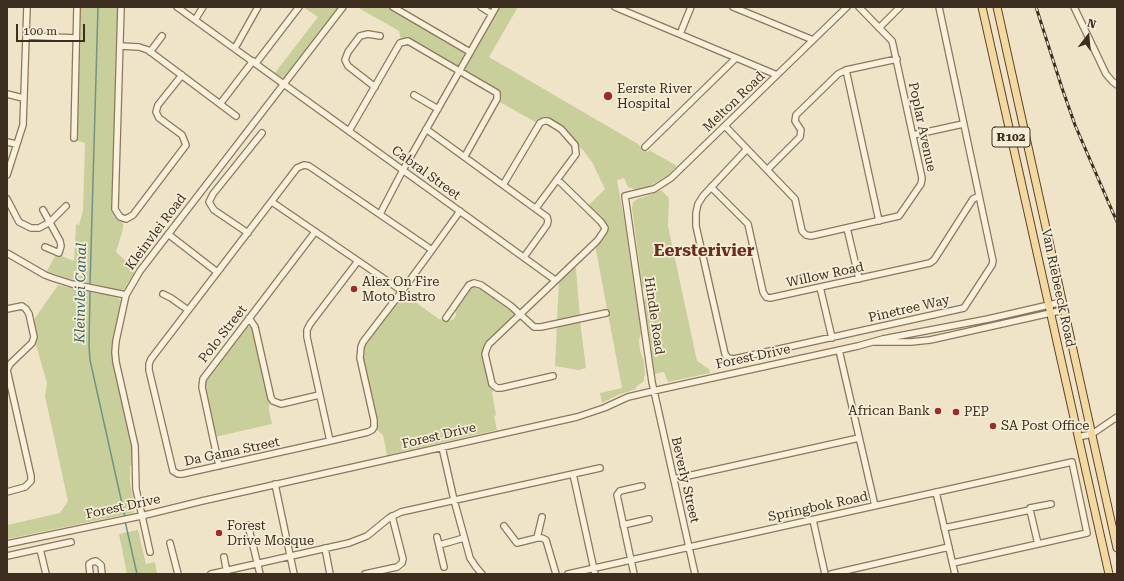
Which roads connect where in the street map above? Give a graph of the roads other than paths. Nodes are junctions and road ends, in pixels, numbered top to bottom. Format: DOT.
graph roads {
  1 [pos="27,7"];
  2 [pos="77,7"];
  3 [pos="121,7"];
  4 [pos="177,7"];
  5 [pos="203,7"];
  6 [pos="258,7"];
  7 [pos="299,7"];
  8 [pos="344,7"];
  9 [pos="393,7"];
  10 [pos="481,7"];
  11 [pos="496,7"];
  12 [pos="615,7"];
  13 [pos="691,7"];
  14 [pos="733,7"];
  15 [pos="847,7"];
  16 [pos="858,7"];
  17 [pos="900,7"];
  18 [pos="939,7"];
  19 [pos="982,7"];
  20 [pos="997,7"];
  21 [pos="1074,7"];
  22 [pos="492,14"];
  23 [pos="195,20"];
  24 [pos="879,28"];
  25 [pos="680,34"];
  26 [pos="26,36"];
  27 [pos="162,36"];
  28 [pos="380,36"];
  29 [pos="76,38"];
  30 [pos="813,40"];
  31 [pos="120,46"];
  32 [pos="235,48"];
  33 [pos="150,52"];
  34 [pos="470,52"];
  35 [pos="736,58"];
  36 [pos="896,59"];
  37 [pos="254,62"];
  38 [pos="846,70"];
  39 [pos="460,71"];
  40 [pos="182,75"];
  41 [pos="777,75"];
  42 [pos="284,84"];
  43 [pos="1115,84"];
  44 [pos="375,87"];
  45 [pos="7,94"];
  46 [pos="414,95"];
  47 [pos="23,98"];
  48 [pos="220,104"];
  49 [pos="438,109"];
  50 [pos="236,116"];
  51 [pos="964,124"];
  52 [pos="725,126"];
  53 [pos="426,129"];
  54 [pos="349,131"];
  55 [pos="262,133"];
  56 [pos="913,135"];
  57 [pos="74,138"];
  58 [pos="7,142"];
  59 [pos="16,144"];
  60 [pos="645,147"];
  61 [pos="747,150"];
  62 [pos="465,156"];
  63 [pos="403,170"];
  64 [pos="767,170"];
  65 [pos="7,175"];
  66 [pos="557,179"];
  67 [pos="503,185"];
  68 [pos="711,187"];
  69 [pos="625,196"];
  70 [pos="979,196"];
  71 [pos="7,199"];
  72 [pos="272,202"];
  73 [pos="66,206"];
  74 [pos="536,208"];
  75 [pos="43,210"];
  76 [pos="460,211"];
  77 [pos="380,214"];
  78 [pos="879,221"];
  79 [pos="50,222"];
  80 [pos="847,228"];
  81 [pos="315,232"];
  82 [pos="248,233"];
  83 [pos="168,234"];
  84 [pos="44,247"];
  85 [pos="432,250"];
  86 [pos="7,253"];
  87 [pos="524,258"];
  88 [pos="358,261"];
  89 [pos="217,272"];
  90 [pos="859,279"];
  91 [pos="555,280"];
  92 [pos="820,287"];
  93 [pos="402,291"];
  94 [pos="162,294"];
  95 [pos="126,295"];
  96 [pos="1062,302"];
  97 [pos="1049,305"];
  98 [pos="7,309"];
  99 [pos="188,310"];
  100 [pos="1064,310"];
  101 [pos="606,313"];
  102 [pos="1051,313"];
  103 [pos="520,314"];
  104 [pos="249,318"];
  105 [pos="446,318"];
  106 [pos="832,338"];
  107 [pos="873,342"];
  108 [pos="839,350"];
  109 [pos="553,376"];
  110 [pos="654,391"];
  111 [pos="319,395"];
  112 [pos="1117,417"];
  113 [pos="1092,434"];
  114 [pos="1078,437"];
  115 [pos="859,438"];
  116 [pos="330,441"];
  117 [pos="442,447"];
  118 [pos="219,466"];
  119 [pos="600,468"];
  120 [pos="573,474"];
  121 [pos="674,479"];
  122 [pos="275,484"];
  123 [pos="642,486"];
  124 [pos="7,492"];
  125 [pos="936,492"];
  126 [pos="454,500"];
  127 [pos="1051,504"];
  128 [pos="875,506"];
  129 [pos="1030,510"];
  130 [pos="141,516"];
  131 [pos="392,516"];
  132 [pos="542,517"];
  133 [pos="648,519"];
  134 [pos="813,520"];
  135 [pos="248,525"];
  136 [pos="623,525"];
  137 [pos="504,526"];
  138 [pos="944,528"];
  139 [pos="437,537"];
  140 [pos="464,538"];
  141 [pos="537,538"];
  142 [pos="71,542"];
  143 [pos="170,543"];
  144 [pos="7,544"];
  145 [pos="439,544"];
  146 [pos="1038,544"];
  147 [pos="689,547"];
  148 [pos="325,548"];
  149 [pos="949,548"];
  150 [pos="1117,548"];
  151 [pos="40,549"];
  152 [pos="150,552"];
  153 [pos="7,556"];
  154 [pos="290,556"];
  155 [pos="224,557"];
  156 [pos="631,560"];
  157 [pos="953,563"];
  158 [pos="257,564"];
  159 [pos="444,567"];
  160 [pos="594,571"];
  161 [pos="227,572"];
  162 [pos="376,573"];
  163 [pos="46,574"];
  164 [pos="90,574"];
  165 [pos="102,574"];
  166 [pos="178,574"];
  167 [pos="211,574"];
  168 [pos="260,574"];
  169 [pos="294,574"];
  170 [pos="330,574"];
  171 [pos="365,574"];
  172 [pos="482,574"];
  173 [pos="556,574"];
  174 [pos="568,574"];
  175 [pos="634,574"];
  176 [pos="695,574"];
  177 [pos="825,574"];
  178 [pos="831,574"];
  179 [pos="955,574"];
  180 [pos="1109,574"];
  1 -- 26 [label="street"];
  2 -- 29 [label="street"];
  3 -- 31 [label="street"];
  4 -- 23 [label="street, Cabral Street"];
  5 -- 23 [label="street"];
  6 -- 32 [label="street"];
  7 -- 37 [label="street"];
  8 -- 42 [label="street, Kleinvlei Road"];
  9 -- 34 [label="street"];
  10 -- 22 [label="street"];
  11 -- 22 [label="street"];
  12 -- 25 [label="street"];
  13 -- 25 [label="street"];
  14 -- 30 [label="street"];
  15 -- 30 [label="street, Melton Road"];
  16 -- 24 [label="street, Poplar Avenue"];
  17 -- 24 [label="street"];
  18 -- 51 [label="street, Pinetree Way"];
  19 -- 97 [label="main road, Van Riebeeck Road / R102"];
  20 -- 96 [label="main road, Van Riebeeck Road / R102"];
  21 -- 43 [label="street"];
  22 -- 34 [label="street"];
  23 -- 32 [label="street, Cabral Street"];
  24 -- 36 [label="street, Poplar Avenue"];
  25 -- 35 [label="street"];
  26 -- 29 [label="street"];
  26 -- 47 [label="street"];
  27 -- 33 [label="street"];
  28 -- 44 [label="street"];
  29 -- 57 [label="street"];
  30 -- 41 [label="street, Melton Road"];
  31 -- 33 [label="street"];
  31 -- 40 [label="street"];
  32 -- 37 [label="street, Cabral Street"];
  33 -- 40 [label="street"];
  34 -- 39 [label="street"];
  35 -- 41 [label="street"];
  35 -- 60 [label="street"];
  36 -- 38 [label="street"];
  36 -- 56 [label="street, Poplar Avenue"];
  37 -- 42 [label="street, Cabral Street"];
  37 -- 48 [label="street"];
  38 -- 64 [label="street"];
  38 -- 78 [label="street"];
  39 -- 44 [label="street"];
  39 -- 49 [label="street"];
  39 -- 62 [label="street"];
  40 -- 48 [label="street"];
  41 -- 52 [label="street, Melton Road"];
  42 -- 54 [label="street, Cabral Street"];
  42 -- 83 [label="street, Kleinvlei Road"];
  44 -- 54 [label="street"];
  45 -- 47 [label="street"];
  46 -- 49 [label="street"];
  47 -- 59 [label="street"];
  48 -- 50 [label="street"];
  49 -- 53 [label="street"];
  51 -- 56 [label="street"];
  51 -- 70 [label="street, Pinetree Way"];
  52 -- 61 [label="street, Poplar Avenue"];
  52 -- 69 [label="street, Melton Road"];
  53 -- 62 [label="street"];
  53 -- 63 [label="street"];
  54 -- 63 [label="street, Cabral Street"];
  55 -- 82 [label="street"];
  56 -- 78 [label="street, Poplar Avenue"];
  58 -- 59 [label="street"];
  59 -- 65 [label="street"];
  61 -- 64 [label="street, Poplar Avenue"];
  61 -- 68 [label="street"];
  62 -- 67 [label="street"];
  63 -- 76 [label="street, Cabral Street"];
  63 -- 77 [label="street"];
  64 -- 80 [label="street, Poplar Avenue"];
  66 -- 67 [label="street"];
  66 -- 74 [label="street"];
  66 -- 91 [label="street"];
  67 -- 74 [label="street"];
  68 -- 92 [label="street, Willow Road"];
  68 -- 106 [label="street, Pinetree Way"];
  69 -- 110 [label="street, Hindle Road"];
  70 -- 90 [label="street, Willow Road"];
  70 -- 106 [label="street, Pinetree Way"];
  71 -- 79 [label="street"];
  72 -- 77 [label="street, Da Gama Street"];
  72 -- 81 [label="street"];
  72 -- 82 [label="street, Da Gama Street"];
  73 -- 79 [label="street"];
  74 -- 87 [label="street"];
  75 -- 79 [label="street"];
  76 -- 85 [label="street"];
  76 -- 87 [label="street, Cabral Street"];
  77 -- 85 [label="street, Da Gama Street"];
  78 -- 80 [label="street, Poplar Avenue"];
  79 -- 84 [label="street"];
  80 -- 90 [label="street"];
  81 -- 88 [label="street"];
  81 -- 104 [label="street, Polo Street"];
  82 -- 89 [label="street, Da Gama Street"];
  83 -- 89 [label="street"];
  83 -- 95 [label="street, Kleinvlei Road"];
  85 -- 93 [label="street"];
  86 -- 95 [label="street"];
  87 -- 91 [label="street, Cabral Street"];
  88 -- 93 [label="street"];
  88 -- 111 [label="street"];
  89 -- 99 [label="street, Da Gama Street"];
  90 -- 92 [label="street, Willow Road"];
  91 -- 103 [label="street"];
  92 -- 106 [label="street"];
  93 -- 116 [label="street, Da Gama Street"];
  94 -- 99 [label="street"];
  95 -- 130 [label="street, Kleinvlei Road"];
  96 -- 97 [label="street, Forest Drive"];
  96 -- 100 [label="main road, Van Riebeeck Road / R102"];
  97 -- 102 [label="main road, Van Riebeeck Road / R102"];
  97 -- 107 [label="street, Forest Drive"];
  98 -- 124 [label="street"];
  99 -- 118 [label="street, Da Gama Street"];
  100 -- 102 [label="street, Forest Drive"];
  100 -- 113 [label="main road, Van Riebeeck Road / R102"];
  101 -- 103 [label="street"];
  102 -- 107 [label="street, Forest Drive"];
  102 -- 114 [label="main road, Van Riebeeck Road / R102"];
  103 -- 105 [label="street"];
  103 -- 109 [label="street"];
  104 -- 111 [label="street"];
  104 -- 118 [label="street, Polo Street"];
  107 -- 108 [label="street, Forest Drive"];
  108 -- 110 [label="street, Forest Drive"];
  108 -- 115 [label="street"];
  110 -- 117 [label="street, Forest Drive"];
  110 -- 121 [label="street, Beverly Street"];
  111 -- 116 [label="street"];
  112 -- 113 [label="street"];
  113 -- 114 [label="street"];
  113 -- 150 [label="main road, Van Riebeeck Road / R102"];
  114 -- 180 [label="main road, Van Riebeeck Road / R102"];
  115 -- 121 [label="street"];
  115 -- 128 [label="street"];
  116 -- 118 [label="street, Da Gama Street"];
  117 -- 122 [label="street, Forest Drive"];
  117 -- 126 [label="street"];
  119 -- 120 [label="street"];
  120 -- 126 [label="street"];
  120 -- 160 [label="street"];
  121 -- 147 [label="street, Beverly Street"];
  122 -- 130 [label="street, Forest Drive"];
  122 -- 154 [label="street"];
  123 -- 136 [label="street"];
  125 -- 128 [label="street, Springbok Road"];
  125 -- 138 [label="street"];
  125 -- 146 [label="street, Springbok Road"];
  126 -- 131 [label="street"];
  126 -- 140 [label="street"];
  127 -- 129 [label="street"];
  128 -- 134 [label="street, Springbok Road"];
  129 -- 138 [label="street"];
  129 -- 146 [label="street"];
  130 -- 144 [label="street, Forest Drive"];
  130 -- 152 [label="street, Kleinvlei Road"];
  131 -- 148 [label="street"];
  131 -- 162 [label="street"];
  132 -- 141 [label="street"];
  133 -- 136 [label="street"];
  134 -- 147 [label="street, Springbok Road"];
  134 -- 177 [label="street"];
  135 -- 158 [label="street"];
  136 -- 156 [label="street"];
  137 -- 141 [label="street"];
  138 -- 149 [label="street"];
  139 -- 145 [label="street"];
  140 -- 145 [label="street"];
  140 -- 172 [label="street"];
  141 -- 173 [label="street"];
  142 -- 151 [label="street"];
  143 -- 166 [label="street"];
  145 -- 159 [label="street"];
  146 -- 157 [label="street"];
  147 -- 156 [label="street, Springbok Road"];
  147 -- 176 [label="street, Beverly Street"];
  148 -- 154 [label="street"];
  148 -- 170 [label="street"];
  149 -- 157 [label="street"];
  149 -- 178 [label="street"];
  151 -- 153 [label="street"];
  151 -- 163 [label="street"];
  154 -- 158 [label="street"];
  154 -- 169 [label="street"];
  155 -- 161 [label="street"];
  156 -- 160 [label="street, Springbok Road"];
  156 -- 175 [label="street"];
  157 -- 179 [label="street"];
  158 -- 161 [label="street"];
  158 -- 168 [label="street"];
  160 -- 174 [label="street, Springbok Road"];
  161 -- 167 [label="street"];
  162 -- 171 [label="street"];
  164 -- 165 [label="street"];
}
